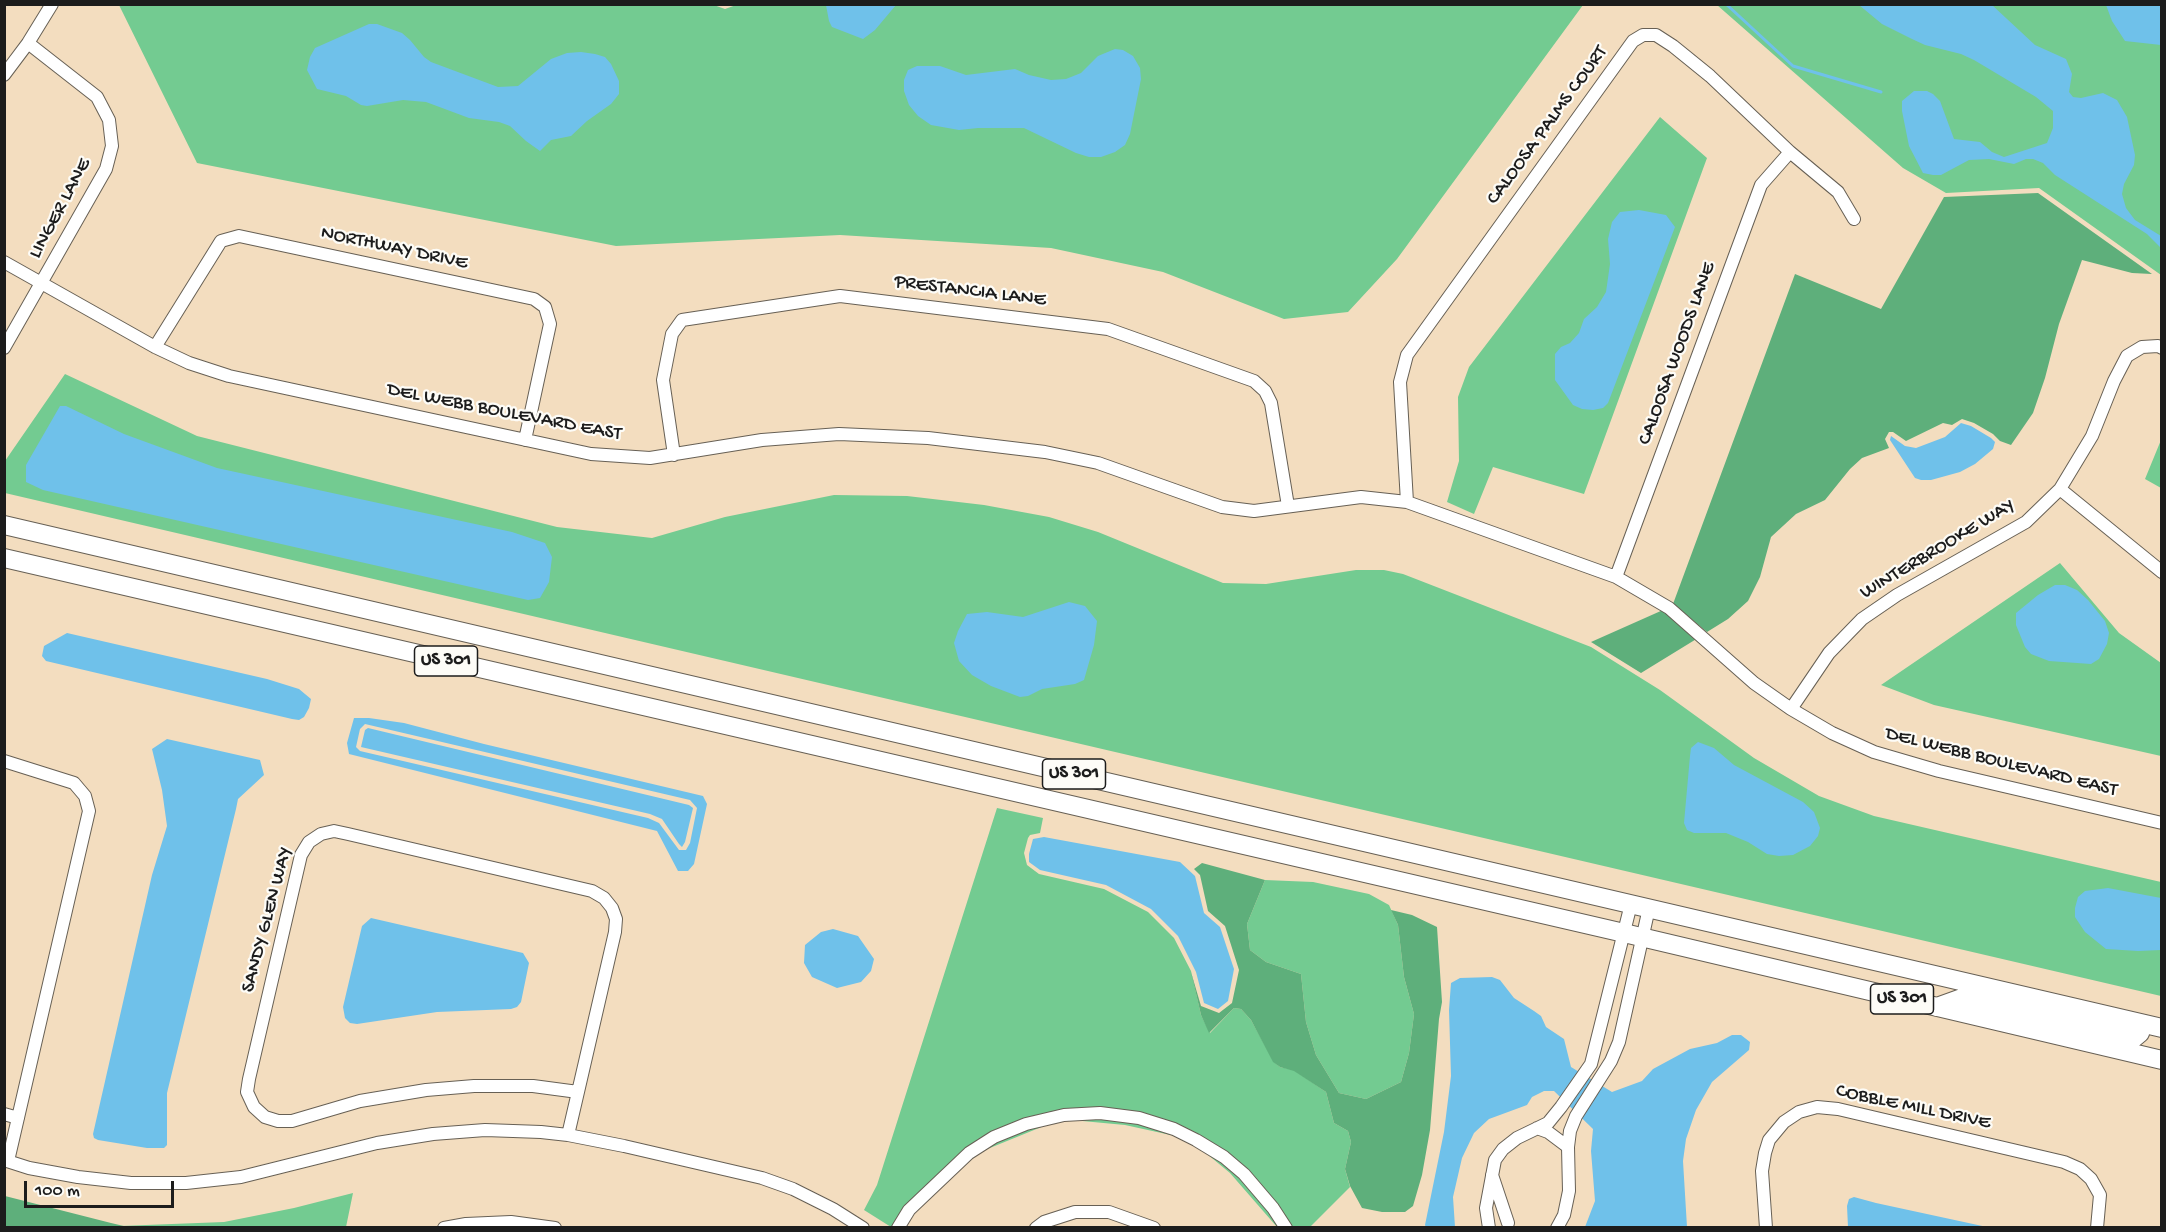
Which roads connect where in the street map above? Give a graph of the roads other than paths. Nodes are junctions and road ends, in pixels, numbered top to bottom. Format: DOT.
graph roads {
  1 [pos="52,4"];
  2 [pos="28,44"];
  3 [pos="4,75"];
  4 [pos="1790,152"];
  5 [pos="1854,219"];
  6 [pos="4,262"];
  7 [pos="43,282"];
  8 [pos="155,347"];
  9 [pos="4,348"];
  10 [pos="2162,348"];
  11 [pos="525,440"];
  12 [pos="674,455"];
  13 [pos="2060,489"];
  14 [pos="1407,502"];
  15 [pos="1288,506"];
  16 [pos="4,525"];
  17 [pos="4,558"];
  18 [pos="166,562"];
  19 [pos="2162,572"];
  20 [pos="1616,578"];
  21 [pos="158,594"];
  22 [pos="1791,709"];
  23 [pos="4,761"];
  24 [pos="2162,823"];
  25 [pos="1640,906"];
  26 [pos="1624,933"];
  27 [pos="1642,938"];
  28 [pos="1937,1007"];
  29 [pos="2143,1024"];
  30 [pos="2162,1028"];
  31 [pos="2162,1060"];
  32 [pos="578,1092"];
  33 [pos="4,1114"];
  34 [pos="18,1119"];
  35 [pos="1536,1128"];
  36 [pos="568,1135"];
  37 [pos="1568,1147"];
  38 [pos="6,1160"];
  39 [pos="1492,1175"];
  40 [pos="1508,1223"];
  41 [pos="444,1227"];
  42 [pos="555,1227"];
  43 [pos="863,1227"];
  44 [pos="898,1227"];
  45 [pos="1036,1227"];
  46 [pos="1154,1227"];
  47 [pos="1286,1227"];
  48 [pos="1489,1227"];
  49 [pos="1557,1227"];
  50 [pos="1766,1227"];
  51 [pos="2097,1227"];
  1 -- 2 [label="street"];
  2 -- 3 [label="street"];
  2 -- 7 [label="street, LINGER LANE"];
  4 -- 5 [label="street, CALOOSA PALMS COURT"];
  4 -- 14 [label="street, CALOOSA PALMS COURT"];
  4 -- 20 [label="street, CALOOSA WOODS LANE"];
  6 -- 7 [label="street, DEL WEBB BOULEVARD EAST"];
  7 -- 8 [label="street, DEL WEBB BOULEVARD EAST"];
  7 -- 9 [label="street, LINGER LANE"];
  8 -- 11 [label="street, DEL WEBB BOULEVARD EAST"];
  8 -- 11 [label="street, NORTHWAY DRIVE"];
  10 -- 13 [label="street, WINTERBROOKE WAY"];
  11 -- 12 [label="street, DEL WEBB BOULEVARD EAST"];
  12 -- 15 [label="street, DEL WEBB BOULEVARD EAST"];
  12 -- 15 [label="street, PRESTANCIA LANE"];
  13 -- 19 [label="street"];
  13 -- 22 [label="street, WINTERBROOKE WAY"];
  14 -- 15 [label="street, DEL WEBB BOULEVARD EAST"];
  14 -- 20 [label="street, DEL WEBB BOULEVARD EAST"];
  16 -- 18 [label="main road, US 301 / US 301"];
  17 -- 21 [label="main road, US 301"];
  18 -- 21 [label="main road"];
  18 -- 25 [label="main road, US 301 / US 301"];
  20 -- 22 [label="street, DEL WEBB BOULEVARD EAST"];
  21 -- 26 [label="main road, US 301"];
  22 -- 24 [label="street, DEL WEBB BOULEVARD EAST"];
  23 -- 34 [label="street"];
  25 -- 26 [label="street"];
  25 -- 27 [label="street"];
  25 -- 29 [label="main road, US 301 / US 301"];
  26 -- 27 [label="main road, US 301"];
  26 -- 35 [label="street"];
  27 -- 28 [label="main road, US 301"];
  27 -- 37 [label="street"];
  28 -- 29 [label="main road"];
  28 -- 31 [label="main road, US 301"];
  29 -- 30 [label="main road, US 301 / US 301"];
  32 -- 32 [label="street, SANDY GLEN WAY"];
  32 -- 36 [label="street, SANDY GLEN WAY"];
  33 -- 34 [label="street"];
  34 -- 38 [label="street"];
  35 -- 37 [label="street"];
  35 -- 39 [label="street"];
  36 -- 38 [label="street"];
  36 -- 43 [label="street"];
  37 -- 49 [label="street"];
  39 -- 40 [label="street"];
  39 -- 48 [label="street"];
  41 -- 42 [label="street"];
  44 -- 47 [label="street"];
  45 -- 46 [label="street"];
  50 -- 51 [label="street, COBBLE MILL DRIVE"];
}
